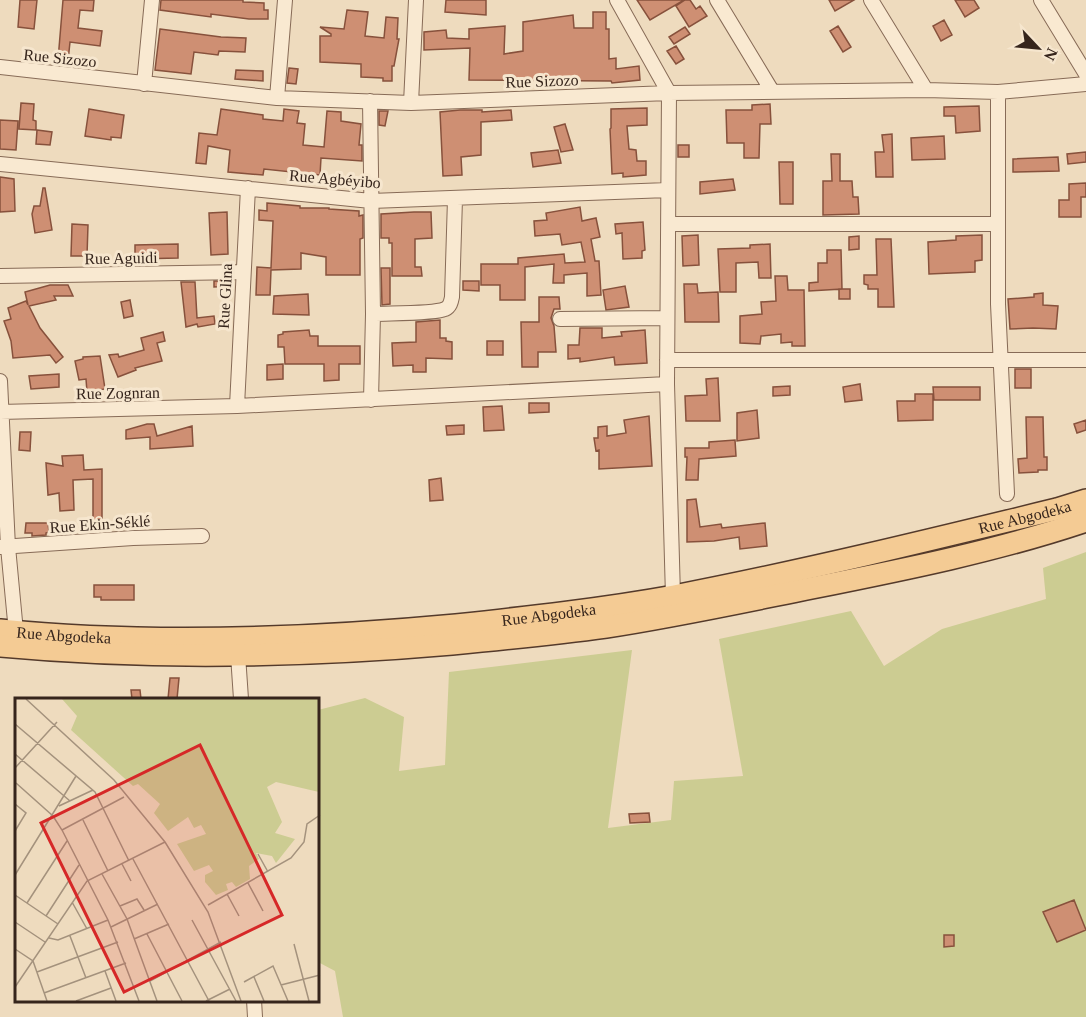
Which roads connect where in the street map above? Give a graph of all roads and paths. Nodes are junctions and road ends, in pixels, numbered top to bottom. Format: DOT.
graph roads {
  1 [pos="152,0"];
  2 [pos="285,0"];
  3 [pos="416,0"];
  4 [pos="616,0"];
  5 [pos="717,0"];
  6 [pos="871,0"];
  7 [pos="1041,0"];
  8 [pos="0,68"];
  9 [pos="1086,74"];
  10 [pos="144,84"];
  11 [pos="1086,84"];
  12 [pos="926,90"];
  13 [pos="772,91"];
  14 [pos="998,92"];
  15 [pos="669,93"];
  16 [pos="277,98"];
  17 [pos="370,101"];
  18 [pos="411,103"];
  19 [pos="0,164"];
  20 [pos="248,188"];
  21 [pos="668,190"];
  22 [pos="455,199"];
  23 [pos="371,201"];
  24 [pos="668,224"];
  25 [pos="997,224"];
  26 [pos="243,272"];
  27 [pos="0,276"];
  28 [pos="373,314"];
  29 [pos="667,318"];
  30 [pos="560,319"];
  31 [pos="1001,359"];
  32 [pos="667,360"];
  33 [pos="1086,360"];
  34 [pos="0,381"];
  35 [pos="667,384"];
  36 [pos="371,400"];
  37 [pos="237,406"];
  38 [pos="1,412"];
  39 [pos="1007,494"];
  40 [pos="1086,500"];
  41 [pos="1086,521"];
  42 [pos="202,536"];
  43 [pos="4,547"];
  44 [pos="673,596"];
  45 [pos="8,631"];
  46 [pos="0,646"];
  47 [pos="238,655"];
  48 [pos="242,698"];
  49 [pos="254,1002"];
  50 [pos="255,1017"];
  1 -- 10 [label="street"];
  2 -- 16 [label="street"];
  3 -- 18 [label="street"];
  4 -- 15 [label="street"];
  5 -- 13 [label="street"];
  6 -- 12 [label="street"];
  7 -- 9 [label="street"];
  8 -- 10 [label="street, Rue Sizozo"];
  10 -- 16 [label="street, Rue Sizozo"];
  11 -- 14 [label="street, Rue Sizozo"];
  12 -- 13 [label="street, Rue Sizozo"];
  12 -- 14 [label="street, Rue Sizozo"];
  13 -- 15 [label="street, Rue Sizozo"];
  14 -- 25 [label="street"];
  15 -- 18 [label="street, Rue Sizozo"];
  15 -- 21 [label="street"];
  16 -- 17 [label="street, Rue Sizozo"];
  17 -- 18 [label="street, Rue Sizozo"];
  17 -- 23 [label="street"];
  19 -- 20 [label="street, Rue Agbéyibo"];
  20 -- 23 [label="street, Rue Agbéyibo"];
  20 -- 26 [label="street, Rue Glina"];
  21 -- 22 [label="street, Rue Agbéyibo"];
  21 -- 24 [label="street"];
  22 -- 23 [label="street, Rue Agbéyibo"];
  22 -- 28 [label="street"];
  23 -- 28 [label="street"];
  24 -- 25 [label="street"];
  24 -- 29 [label="street"];
  25 -- 31 [label="street"];
  26 -- 27 [label="street, Rue Aguidi"];
  26 -- 37 [label="street, Rue Glina"];
  28 -- 36 [label="street"];
  29 -- 30 [label="street"];
  29 -- 32 [label="street"];
  31 -- 32 [label="street"];
  31 -- 33 [label="street"];
  31 -- 39 [label="street"];
  32 -- 35 [label="street"];
  34 -- 38 [label="street"];
  35 -- 36 [label="street, Rue Zognran"];
  35 -- 44 [label="street"];
  36 -- 37 [label="street, Rue Zognran"];
  37 -- 38 [label="street, Rue Zognran"];
  38 -- 43 [label="street"];
  40 -- 44 [label="main road, Rue Abgodeka"];
  41 -- 47 [label="main road, Rue Abgodeka"];
  42 -- 43 [label="street, Rue Ekin-Séklé"];
  43 -- 45 [label="street"];
  44 -- 45 [label="main road, Rue Abgodeka"];
  46 -- 47 [label="main road, Rue Abgodeka"];
  47 -- 48 [label="street"];
  49 -- 50 [label="street"];
}
